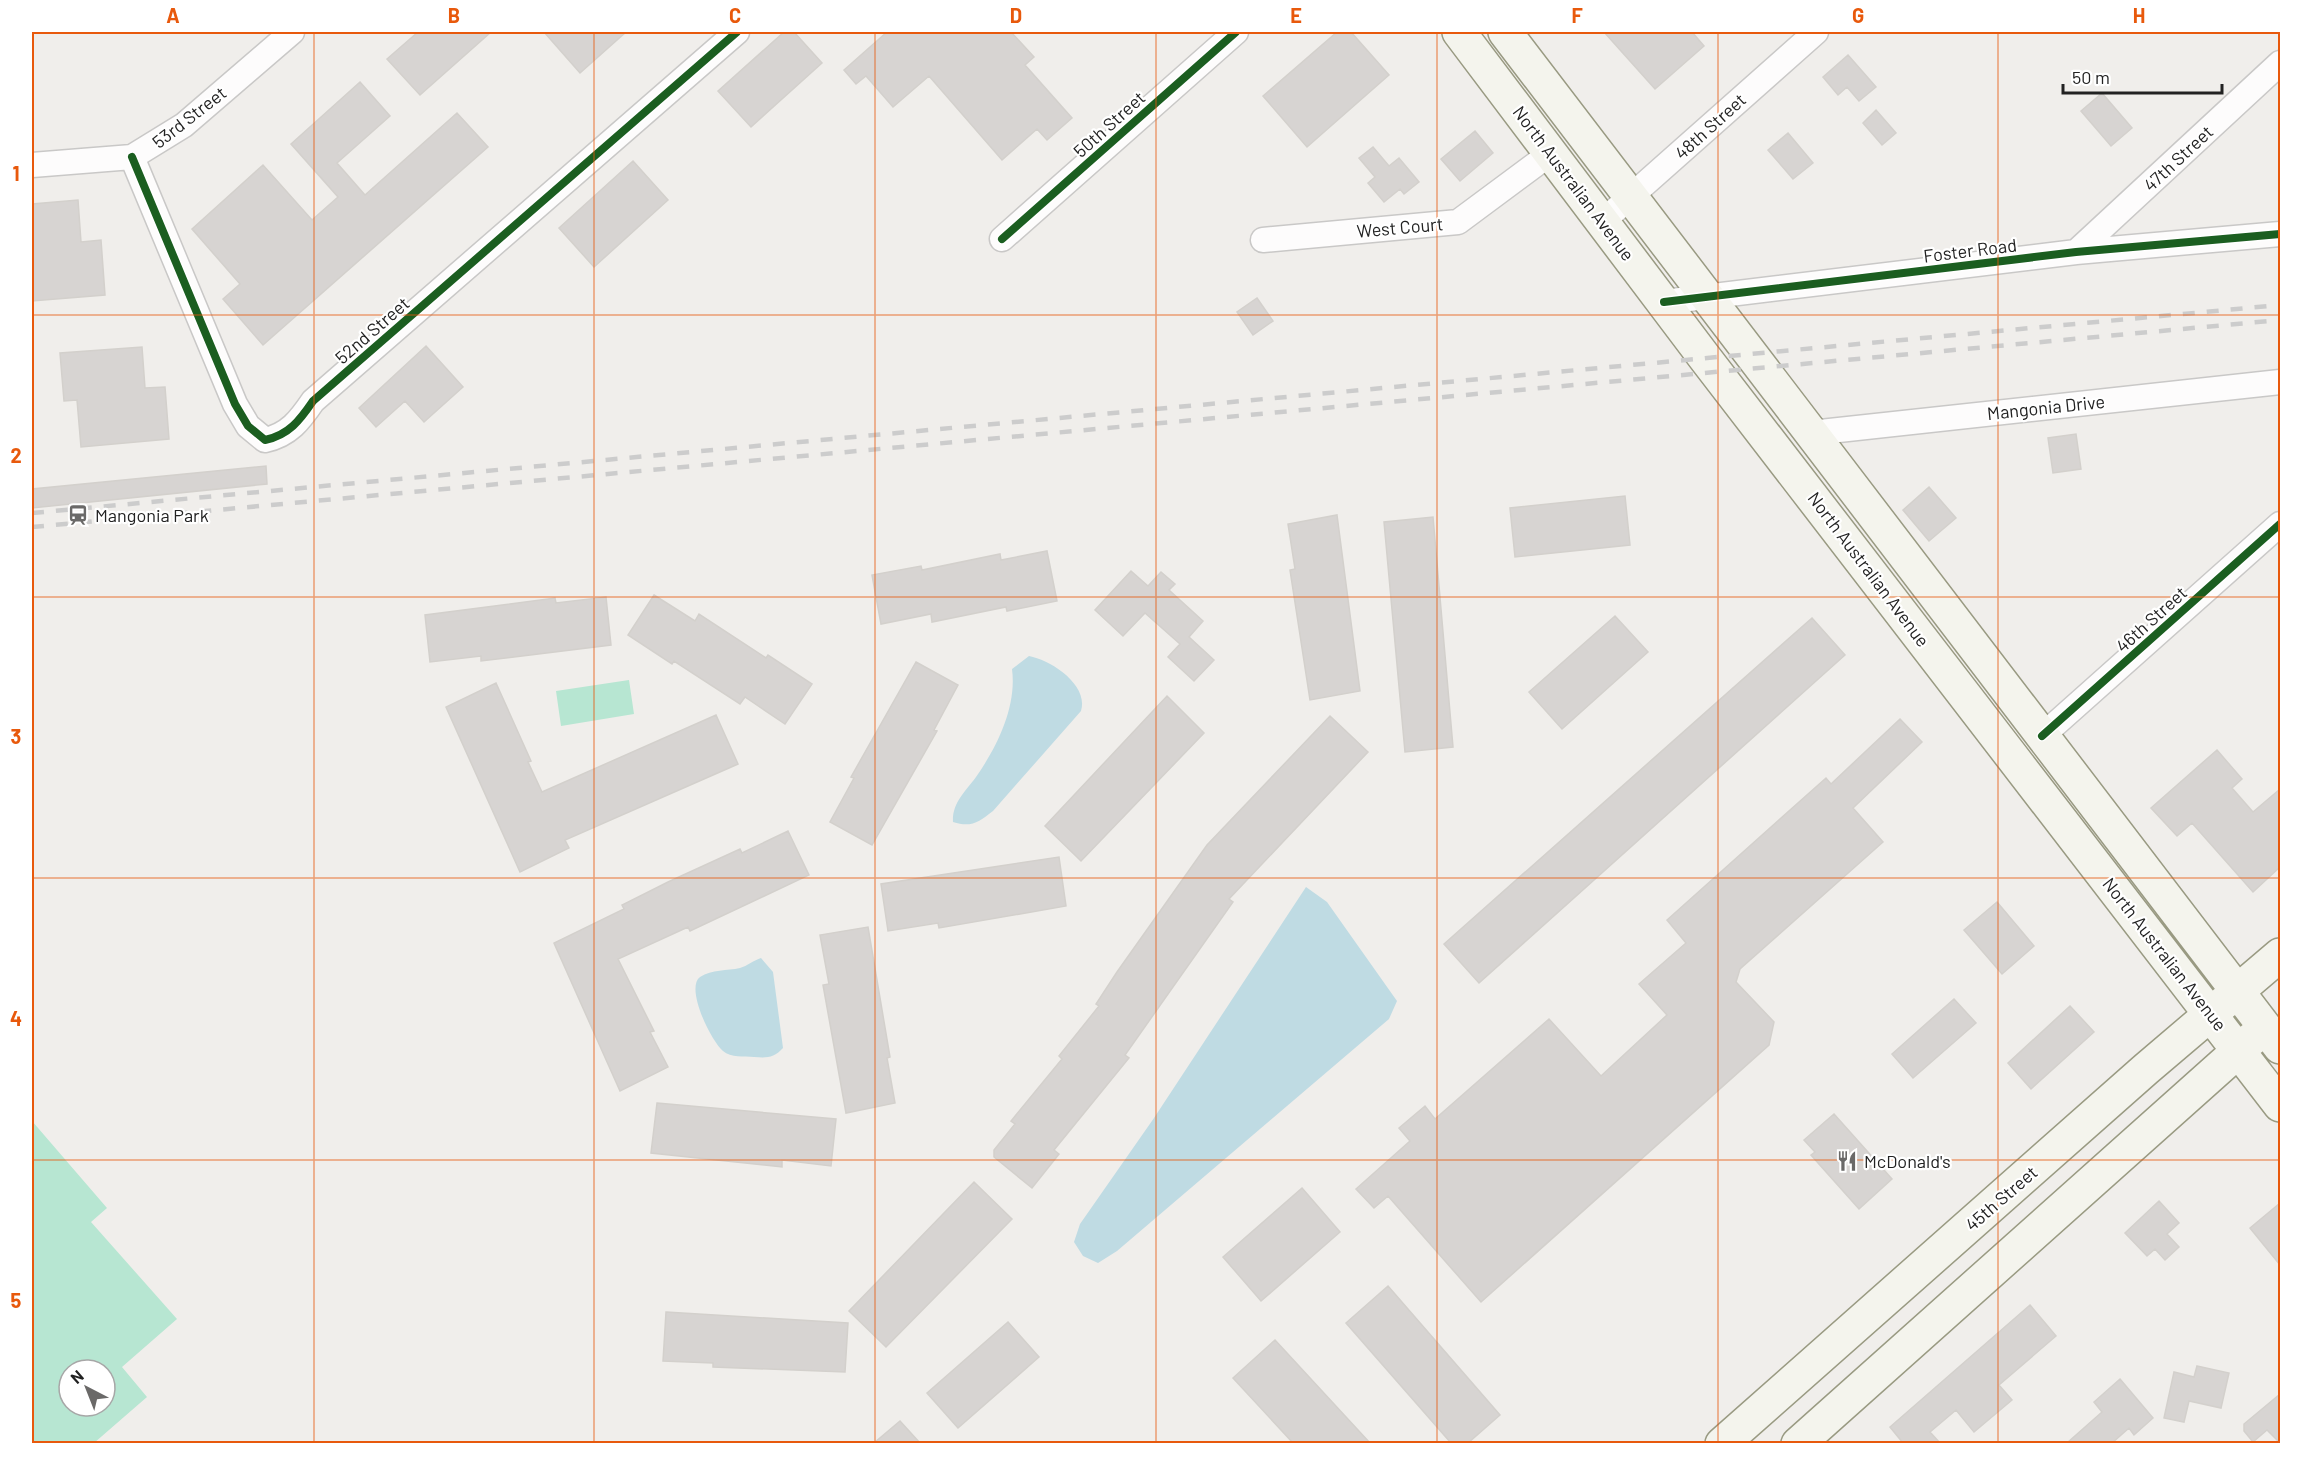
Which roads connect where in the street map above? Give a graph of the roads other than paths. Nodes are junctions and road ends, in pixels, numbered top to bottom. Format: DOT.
graph roads {
  1 [pos="292,32"];
  2 [pos="737,32"];
  3 [pos="1236,32"];
  4 [pos="1460,32"];
  5 [pos="1505,32"];
  6 [pos="1816,32"];
  7 [pos="2280,63"];
  8 [pos="1551,153"];
  9 [pos="132,157"];
  10 [pos="32,165"];
  11 [pos="1630,196"];
  12 [pos="1603,221"];
  13 [pos="2280,234"];
  14 [pos="1002,239"];
  15 [pos="1263,240"];
  16 [pos="2076,252"];
  17 [pos="1706,297"];
  18 [pos="1665,302"];
  19 [pos="2280,382"];
  20 [pos="1811,433"];
  21 [pos="2280,524"];
  22 [pos="2042,736"];
  23 [pos="2280,955"];
  24 [pos="2238,992"];
  25 [pos="2212,1015"];
  26 [pos="2275,1029"];
  27 [pos="2239,1050"];
  28 [pos="2280,1105"];
  29 [pos="1722,1443"];
  30 [pos="1798,1443"];
  1 -- 9 [label="street, 53rd Street"];
  2 -- 9 [label="street, 52nd Street"];
  3 -- 14 [label="street, 50th Street"];
  4 -- 8 [label="main road, North Australian Avenue"];
  5 -- 11 [label="main road, North Australian Avenue"];
  6 -- 11 [label="street, 48th Street"];
  7 -- 16 [label="street, 47th Street"];
  8 -- 12 [label="main road, North Australian Avenue"];
  8 -- 15 [label="street, West Court"];
  9 -- 10 [label="street, 53rd Street"];
  11 -- 12 [label="street, 48th Street"];
  11 -- 17 [label="main road, North Australian Avenue"];
  12 -- 18 [label="main road, North Australian Avenue"];
  13 -- 16 [label="street, Foster Road"];
  16 -- 17 [label="street, Foster Road"];
  17 -- 18 [label="street, Foster Road"];
  17 -- 20 [label="main road, North Australian Avenue"];
  18 -- 25 [label="main road, North Australian Avenue"];
  19 -- 20 [label="street, Mangonia Drive"];
  20 -- 22 [label="main road, North Australian Avenue"];
  21 -- 22 [label="street, 46th Street"];
  22 -- 24 [label="main road, North Australian Avenue"];
  23 -- 24 [label="main road, 45th Street"];
  24 -- 25 [label="main road, 45th Street"];
  24 -- 26 [label="main road, North Australian Avenue"];
  25 -- 27 [label="main road, North Australian Avenue"];
  25 -- 29 [label="main road, 45th Street"];
  26 -- 27 [label="main road"];
  27 -- 28 [label="main road, North Australian Avenue"];
  27 -- 30 [label="main road"];
}
